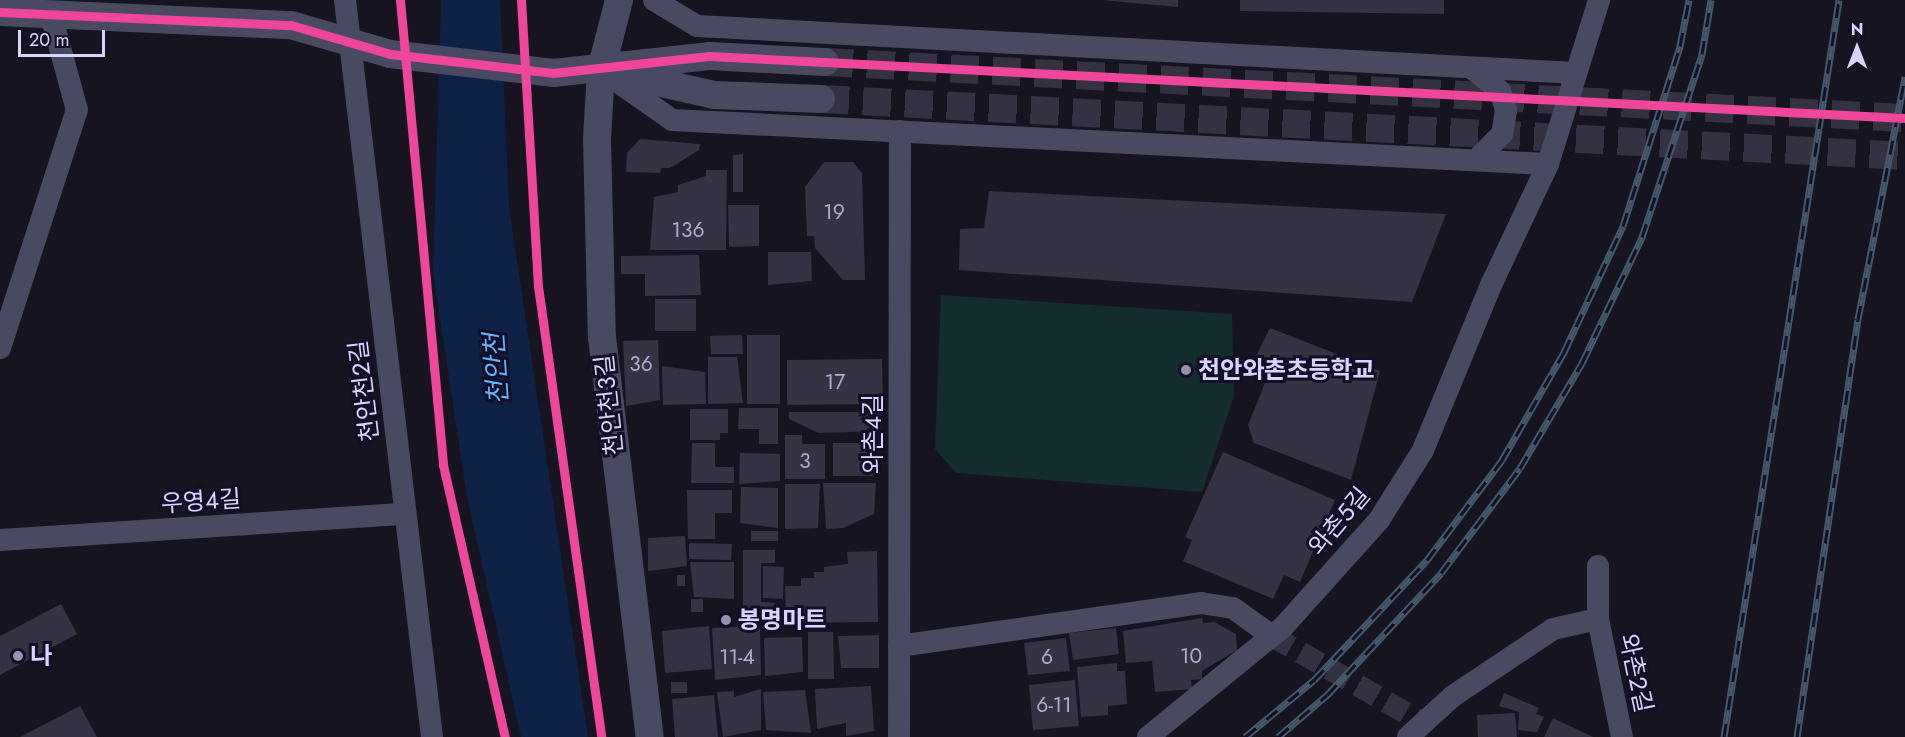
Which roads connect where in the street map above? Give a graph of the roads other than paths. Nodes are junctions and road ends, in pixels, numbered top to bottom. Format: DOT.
graph roads {
  1 [pos="345,0"];
  2 [pos="619,0"];
  3 [pos="654,0"];
  4 [pos="1599,0"];
  5 [pos="90,8"];
  6 [pos="0,12"];
  7 [pos="51,15"];
  8 [pos="349,39"];
  9 [pos="825,62"];
  10 [pos="601,70"];
  11 [pos="1474,70"];
  12 [pos="1576,74"];
  13 [pos="821,99"];
  14 [pos="900,131"];
  15 [pos="1476,160"];
  16 [pos="1548,164"];
  17 [pos="0,344"];
  18 [pos="405,514"];
  19 [pos="0,540"];
  20 [pos="1598,566"];
  21 [pos="1598,619"];
  22 [pos="1272,636"];
  23 [pos="899,646"];
  24 [pos="432,737"];
  25 [pos="650,737"];
  26 [pos="899,737"];
  27 [pos="1148,737"];
  28 [pos="1408,737"];
  29 [pos="1622,737"];
  1 -- 8 [label="street, 천안천2길"];
  2 -- 10 [label="street, 천안천3길"];
  3 -- 11 [label="street"];
  4 -- 12 [label="street, 와촌5길"];
  5 -- 7 [label="street"];
  5 -- 8 [label="street"];
  6 -- 7 [label="street"];
  7 -- 17 [label="street"];
  8 -- 10 [label="street"];
  8 -- 18 [label="street, 천안천2길"];
  9 -- 10 [label="street"];
  10 -- 13 [label="street"];
  10 -- 14 [label="street"];
  10 -- 25 [label="street, 천안천3길"];
  11 -- 12 [label="street"];
  11 -- 15 [label="street"];
  12 -- 16 [label="street, 와촌5길"];
  14 -- 15 [label="street"];
  14 -- 23 [label="street, 와촌4길"];
  15 -- 16 [label="street"];
  16 -- 22 [label="street, 와촌5길"];
  18 -- 19 [label="street, 우영4길"];
  18 -- 24 [label="street, 천안천2길"];
  20 -- 21 [label="street, 와촌2길"];
  21 -- 28 [label="street"];
  21 -- 29 [label="street, 와촌2길"];
  22 -- 23 [label="street"];
  22 -- 27 [label="street, 와촌5길"];
  23 -- 26 [label="street, 와촌4길"];
}
